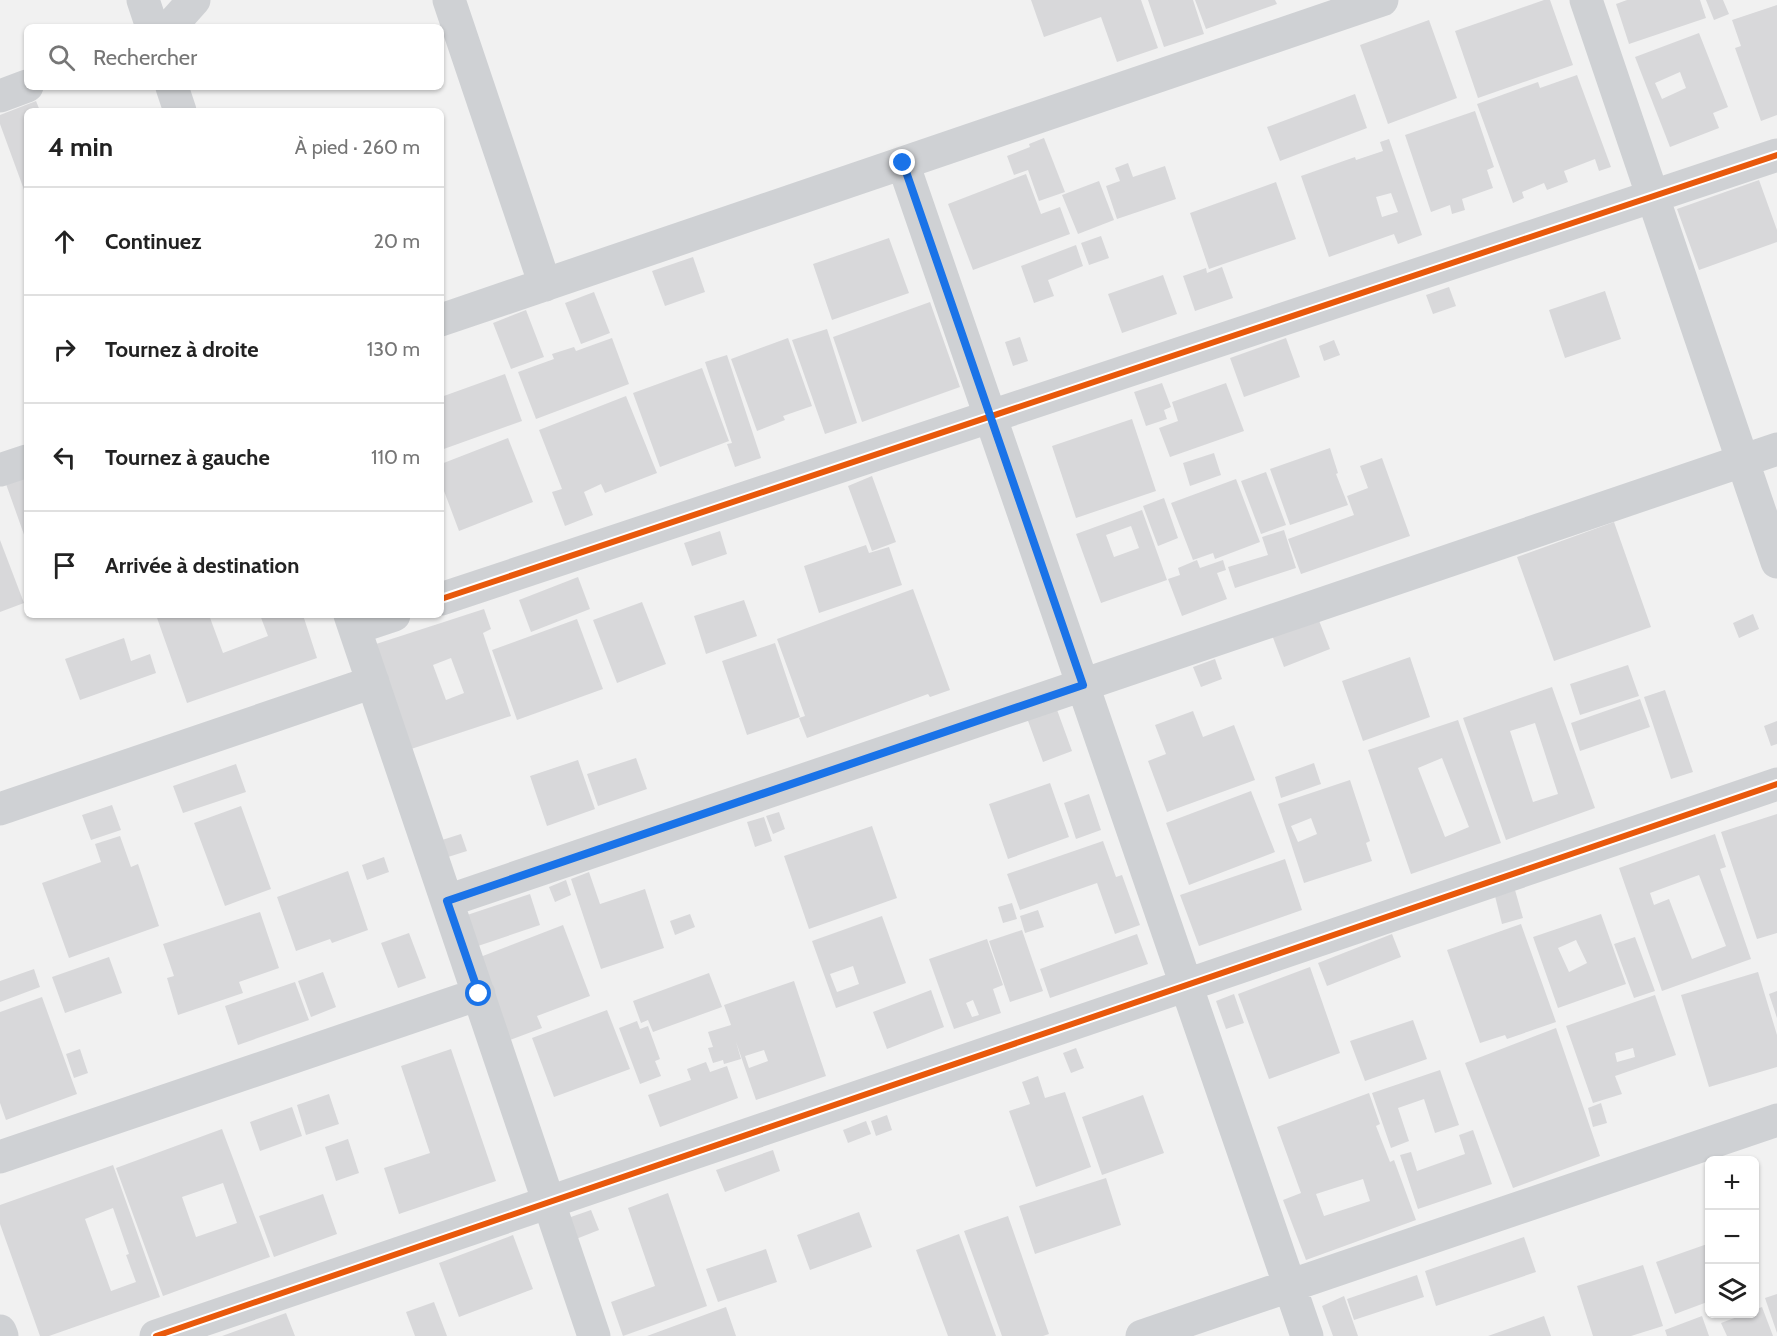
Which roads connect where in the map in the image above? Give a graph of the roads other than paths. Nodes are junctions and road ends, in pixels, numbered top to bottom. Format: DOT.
graph roads {
  1 [pos="143,0"];
  2 [pos="194,0"];
  3 [pos="449,0"];
  4 [pos="1383,0"];
  5 [pos="1586,0"];
  6 [pos="151,24"];
  7 [pos="173,24"];
  8 [pos="24,87"];
  9 [pos="173,90"];
  10 [pos="0,96"];
  11 [pos="179,108"];
  12 [pos="1777,155"];
  13 [pos="903,163"];
  14 [pos="1653,196"];
  15 [pos="545,285"];
  16 [pos="444,319"];
  17 [pos="991,417"];
  18 [pos="1777,449"];
  19 [pos="1743,460"];
  20 [pos="24,462"];
  21 [pos="0,470"];
  22 [pos="1777,562"];
  23 [pos="444,598"];
  24 [pos="376,618"];
  25 [pos="353,622"];
  26 [pos="373,682"];
  27 [pos="1083,685"];
  28 [pos="1777,784"];
  29 [pos="0,809"];
  30 [pos="447,901"];
  31 [pos="1187,986"];
  32 [pos="479,994"];
  33 [pos="1777,1120"];
  34 [pos="0,1157"];
  35 [pos="549,1202"];
  36 [pos="1290,1286"];
  37 [pos="0,1330"];
  38 [pos="2,1336"];
  39 [pos="156,1336"];
  40 [pos="594,1336"];
  41 [pos="1142,1336"];
  42 [pos="1307,1336"];
  1 -- 6 [label="street"];
  2 -- 7 [label="street"];
  3 -- 15 [label="street"];
  4 -- 13 [label="street"];
  5 -- 14 [label="street"];
  8 -- 10 [label="street"];
  9 -- 11 [label="street"];
  12 -- 14 [label="street"];
  13 -- 15 [label="street"];
  13 -- 17 [label="street"];
  14 -- 17 [label="street"];
  14 -- 19 [label="street"];
  15 -- 16 [label="street"];
  17 -- 23 [label="street"];
  17 -- 27 [label="street"];
  18 -- 19 [label="street"];
  19 -- 22 [label="street"];
  19 -- 27 [label="street"];
  20 -- 21 [label="street"];
  24 -- 25 [label="street"];
  25 -- 26 [label="street"];
  26 -- 29 [label="street"];
  26 -- 30 [label="street"];
  27 -- 30 [label="street"];
  27 -- 31 [label="street"];
  28 -- 31 [label="street"];
  30 -- 32 [label="street"];
  31 -- 35 [label="street"];
  31 -- 36 [label="street"];
  32 -- 34 [label="street"];
  32 -- 35 [label="street"];
  33 -- 36 [label="street"];
  35 -- 39 [label="street"];
  35 -- 40 [label="street"];
  36 -- 41 [label="street"];
  36 -- 42 [label="street"];
  37 -- 38 [label="street"];
}
